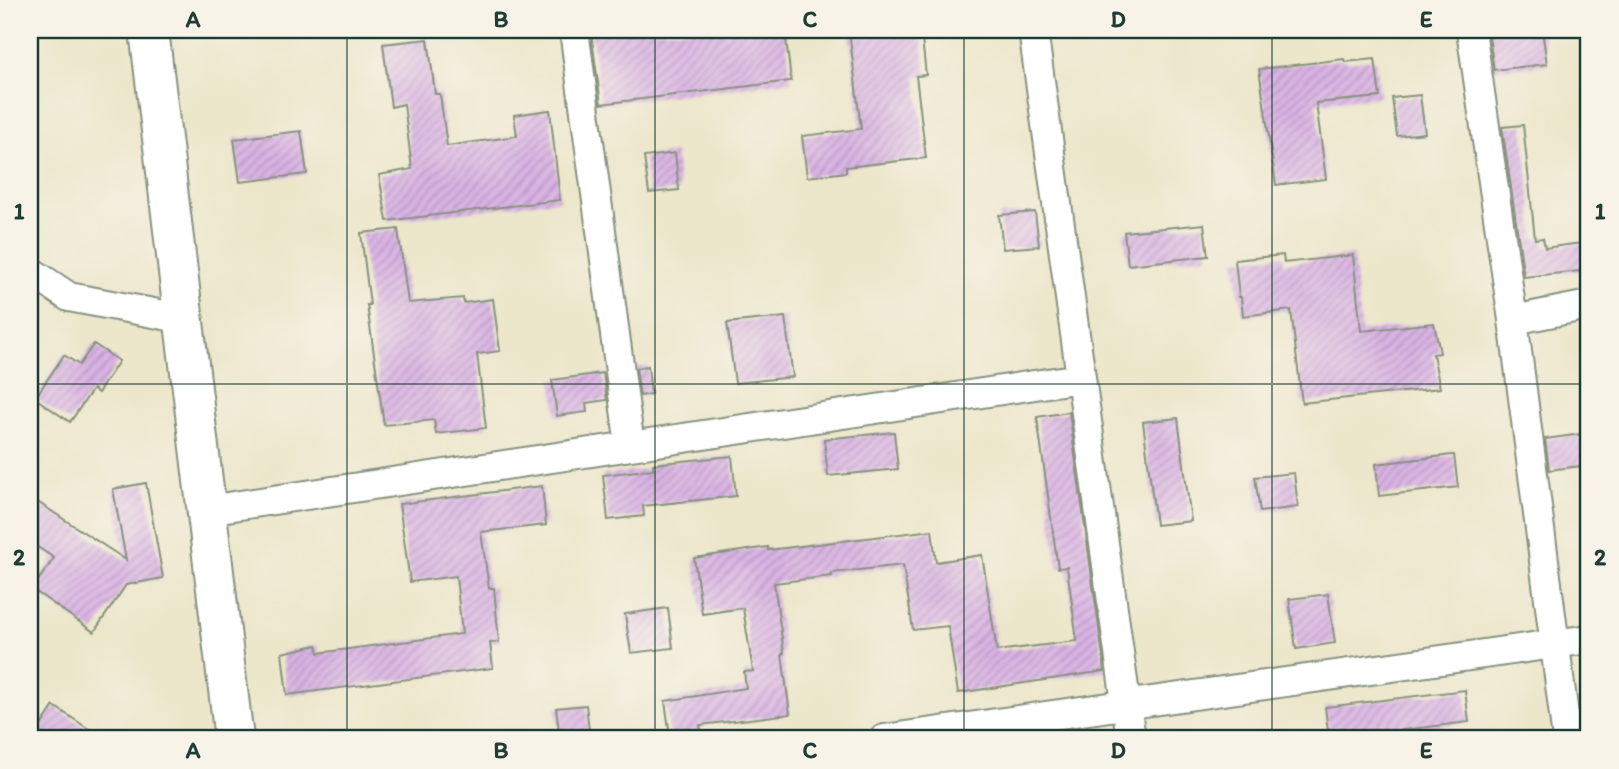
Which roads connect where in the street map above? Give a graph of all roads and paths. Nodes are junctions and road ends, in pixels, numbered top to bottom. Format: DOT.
graph roads {
  1 [pos="149,30"];
  2 [pos="574,30"];
  3 [pos="1033,30"];
  4 [pos="1471,30"];
  5 [pos="30,271"];
  6 [pos="1589,305"];
  7 [pos="185,319"];
  8 [pos="1513,320"];
  9 [pos="1081,378"];
  10 [pos="630,446"];
  11 [pos="207,510"];
  12 [pos="1589,639"];
  13 [pos="1555,644"];
  14 [pos="1126,703"];
  15 [pos="234,739"];
  16 [pos="884,739"];
  17 [pos="1131,739"];
  18 [pos="1567,739"];
  1 -- 7 [label="street"];
  2 -- 10 [label="street"];
  3 -- 9 [label="street"];
  4 -- 8 [label="street"];
  5 -- 7 [label="street"];
  6 -- 8 [label="street"];
  7 -- 11 [label="street"];
  8 -- 13 [label="street"];
  9 -- 10 [label="street"];
  9 -- 14 [label="street"];
  10 -- 11 [label="street"];
  11 -- 15 [label="street"];
  12 -- 13 [label="street"];
  13 -- 14 [label="street"];
  13 -- 18 [label="street"];
  14 -- 16 [label="street"];
  14 -- 17 [label="street"];
}
